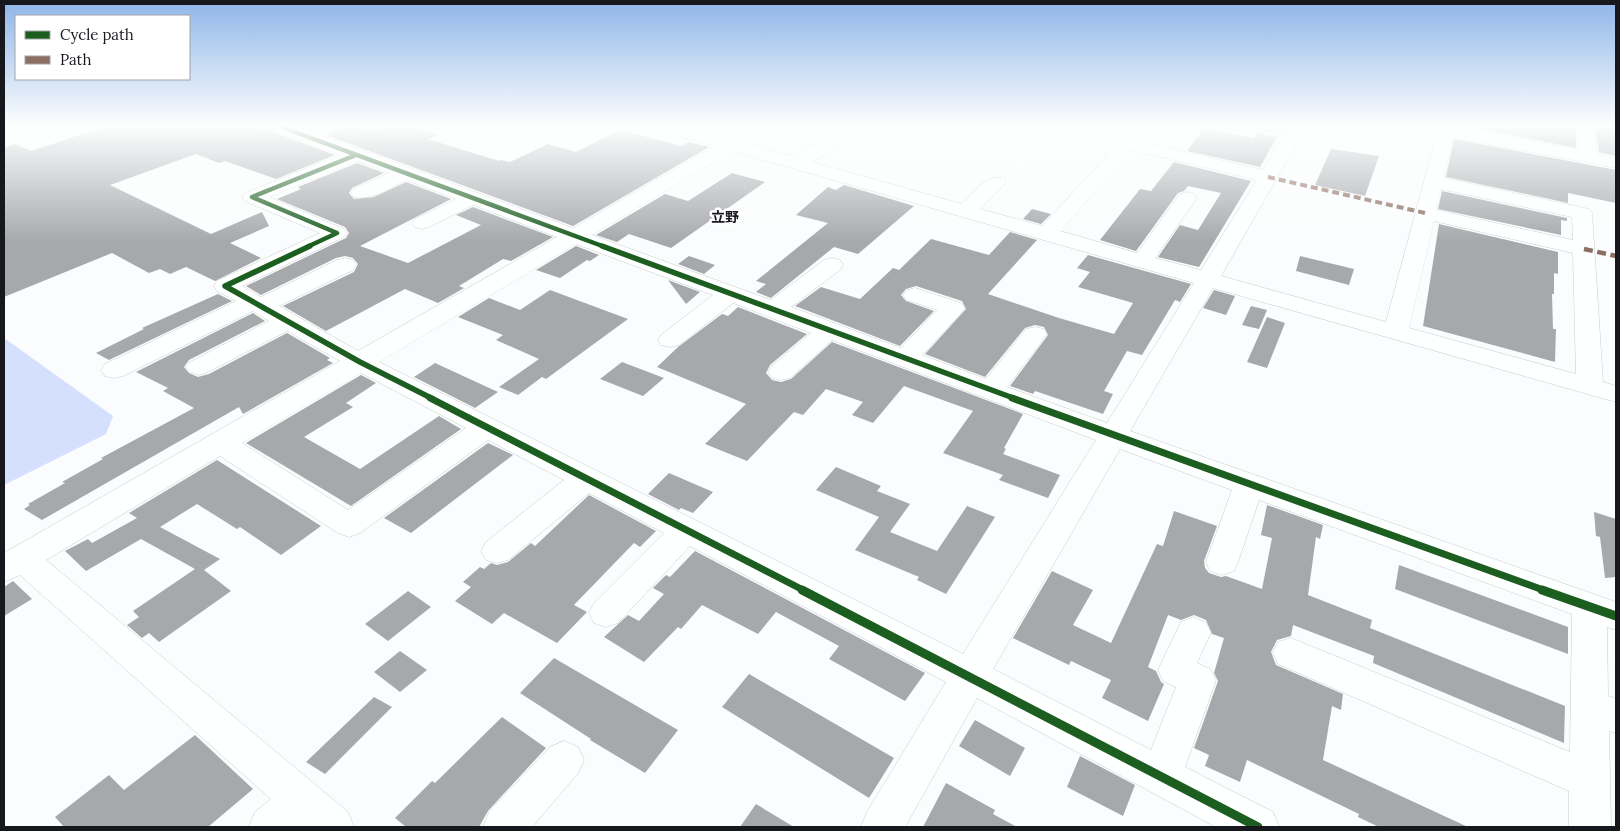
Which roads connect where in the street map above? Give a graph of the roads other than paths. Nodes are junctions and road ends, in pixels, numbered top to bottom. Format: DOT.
graph roads {
  1 [pos="334,164"];
  2 [pos="380,164"];
  3 [pos="699,164"];
  4 [pos="796,164"];
  5 [pos="1110,164"];
  6 [pos="1212,164"];
  7 [pos="1276,164"];
  8 [pos="1437,164"];
  9 [pos="406,173"];
  10 [pos="1268,177"];
  11 [pos="1433,181"];
  12 [pos="996,182"];
  13 [pos="361,193"];
  14 [pos="474,197"];
  15 [pos="1187,198"];
  16 [pos="966,212"];
  17 [pos="1425,213"];
  18 [pos="422,223"];
  19 [pos="1046,234"];
  20 [pos="576,235"];
  21 [pos="1584,249"];
  22 [pos="1142,261"];
  23 [pos="345,265"];
  24 [pos="832,265"];
  25 [pos="1208,280"];
  26 [pos="731,293"];
  27 [pos="915,295"];
  28 [pos="257,304"];
  29 [pos="774,309"];
  30 [pos="287,321"];
  31 [pos="829,330"];
  32 [pos="1396,332"];
  33 [pos="1035,334"];
  34 [pos="670,340"];
  35 [pos="905,358"];
  36 [pos="360,362"];
  37 [pos="199,367"];
  38 [pos="114,370"];
  39 [pos="782,372"];
  40 [pos="1590,387"];
  41 [pos="991,390"];
  42 [pos="1616,394"];
  43 [pos="486,426"];
  44 [pos="1115,435"];
  45 [pos="220,443"];
  46 [pos="587,478"];
  47 [pos="1249,484"];
  48 [pos="686,530"];
  49 [pos="497,551"];
  50 [pos="1222,562"];
  51 [pos="13,563"];
  52 [pos="1603,611"];
  53 [pos="606,613"];
  54 [pos="1193,632"];
  55 [pos="1291,653"];
  56 [pos="968,675"];
  57 [pos="1603,711"];
  58 [pos="564,760"];
  59 [pos="1161,776"];
  60 [pos="1590,780"];
  61 [pos="302,800"];
  62 [pos="270,827"];
  63 [pos="333,827"];
  64 [pos="504,827"];
  65 [pos="882,827"];
  66 [pos="1258,827"];
  67 [pos="1590,827"];
  1 -- 28 [label="street"];
  2 -- 9 [label="street"];
  3 -- 20 [label="street"];
  4 -- 16 [label="street"];
  5 -- 19 [label="street"];
  6 -- 10 [label="street"];
  7 -- 10 [label="street"];
  8 -- 11 [label="street"];
  9 -- 13 [label="street"];
  9 -- 14 [label="street"];
  10 -- 25 [label="street"];
  11 -- 17 [label="street"];
  11 -- 21 [label="street"];
  12 -- 16 [label="street"];
  14 -- 18 [label="street"];
  14 -- 20 [label="street"];
  15 -- 22 [label="street"];
  16 -- 19 [label="street"];
  17 -- 21 [label="street"];
  17 -- 32 [label="street"];
  19 -- 22 [label="street"];
  20 -- 26 [label="street"];
  20 -- 36 [label="street"];
  21 -- 40 [label="street"];
  22 -- 25 [label="street"];
  23 -- 28 [label="street"];
  24 -- 29 [label="street"];
  25 -- 32 [label="street"];
  25 -- 44 [label="street"];
  26 -- 29 [label="street"];
  26 -- 34 [label="street"];
  27 -- 35 [label="street"];
  28 -- 30 [label="street"];
  28 -- 38 [label="street"];
  29 -- 31 [label="street"];
  30 -- 36 [label="street"];
  30 -- 37 [label="street"];
  31 -- 35 [label="street"];
  31 -- 39 [label="street"];
  32 -- 40 [label="street"];
  33 -- 41 [label="street"];
  35 -- 41 [label="street"];
  36 -- 43 [label="street"];
  36 -- 45 [label="street"];
  40 -- 42 [label="street"];
  41 -- 44 [label="street"];
  43 -- 45 [label="street"];
  43 -- 46 [label="street"];
  44 -- 47 [label="street"];
  44 -- 56 [label="street"];
  45 -- 51 [label="street"];
  46 -- 48 [label="street"];
  46 -- 49 [label="street"];
  47 -- 50 [label="street"];
  47 -- 52 [label="street"];
  48 -- 53 [label="street"];
  48 -- 56 [label="street"];
  51 -- 61 [label="street"];
  52 -- 57 [label="street"];
  54 -- 59 [label="street"];
  55 -- 60 [label="street"];
  56 -- 59 [label="street"];
  56 -- 65 [label="street"];
  57 -- 60 [label="street"];
  58 -- 64 [label="street"];
  59 -- 66 [label="street"];
  60 -- 67 [label="street"];
  61 -- 62 [label="street"];
  61 -- 63 [label="street"];
}
